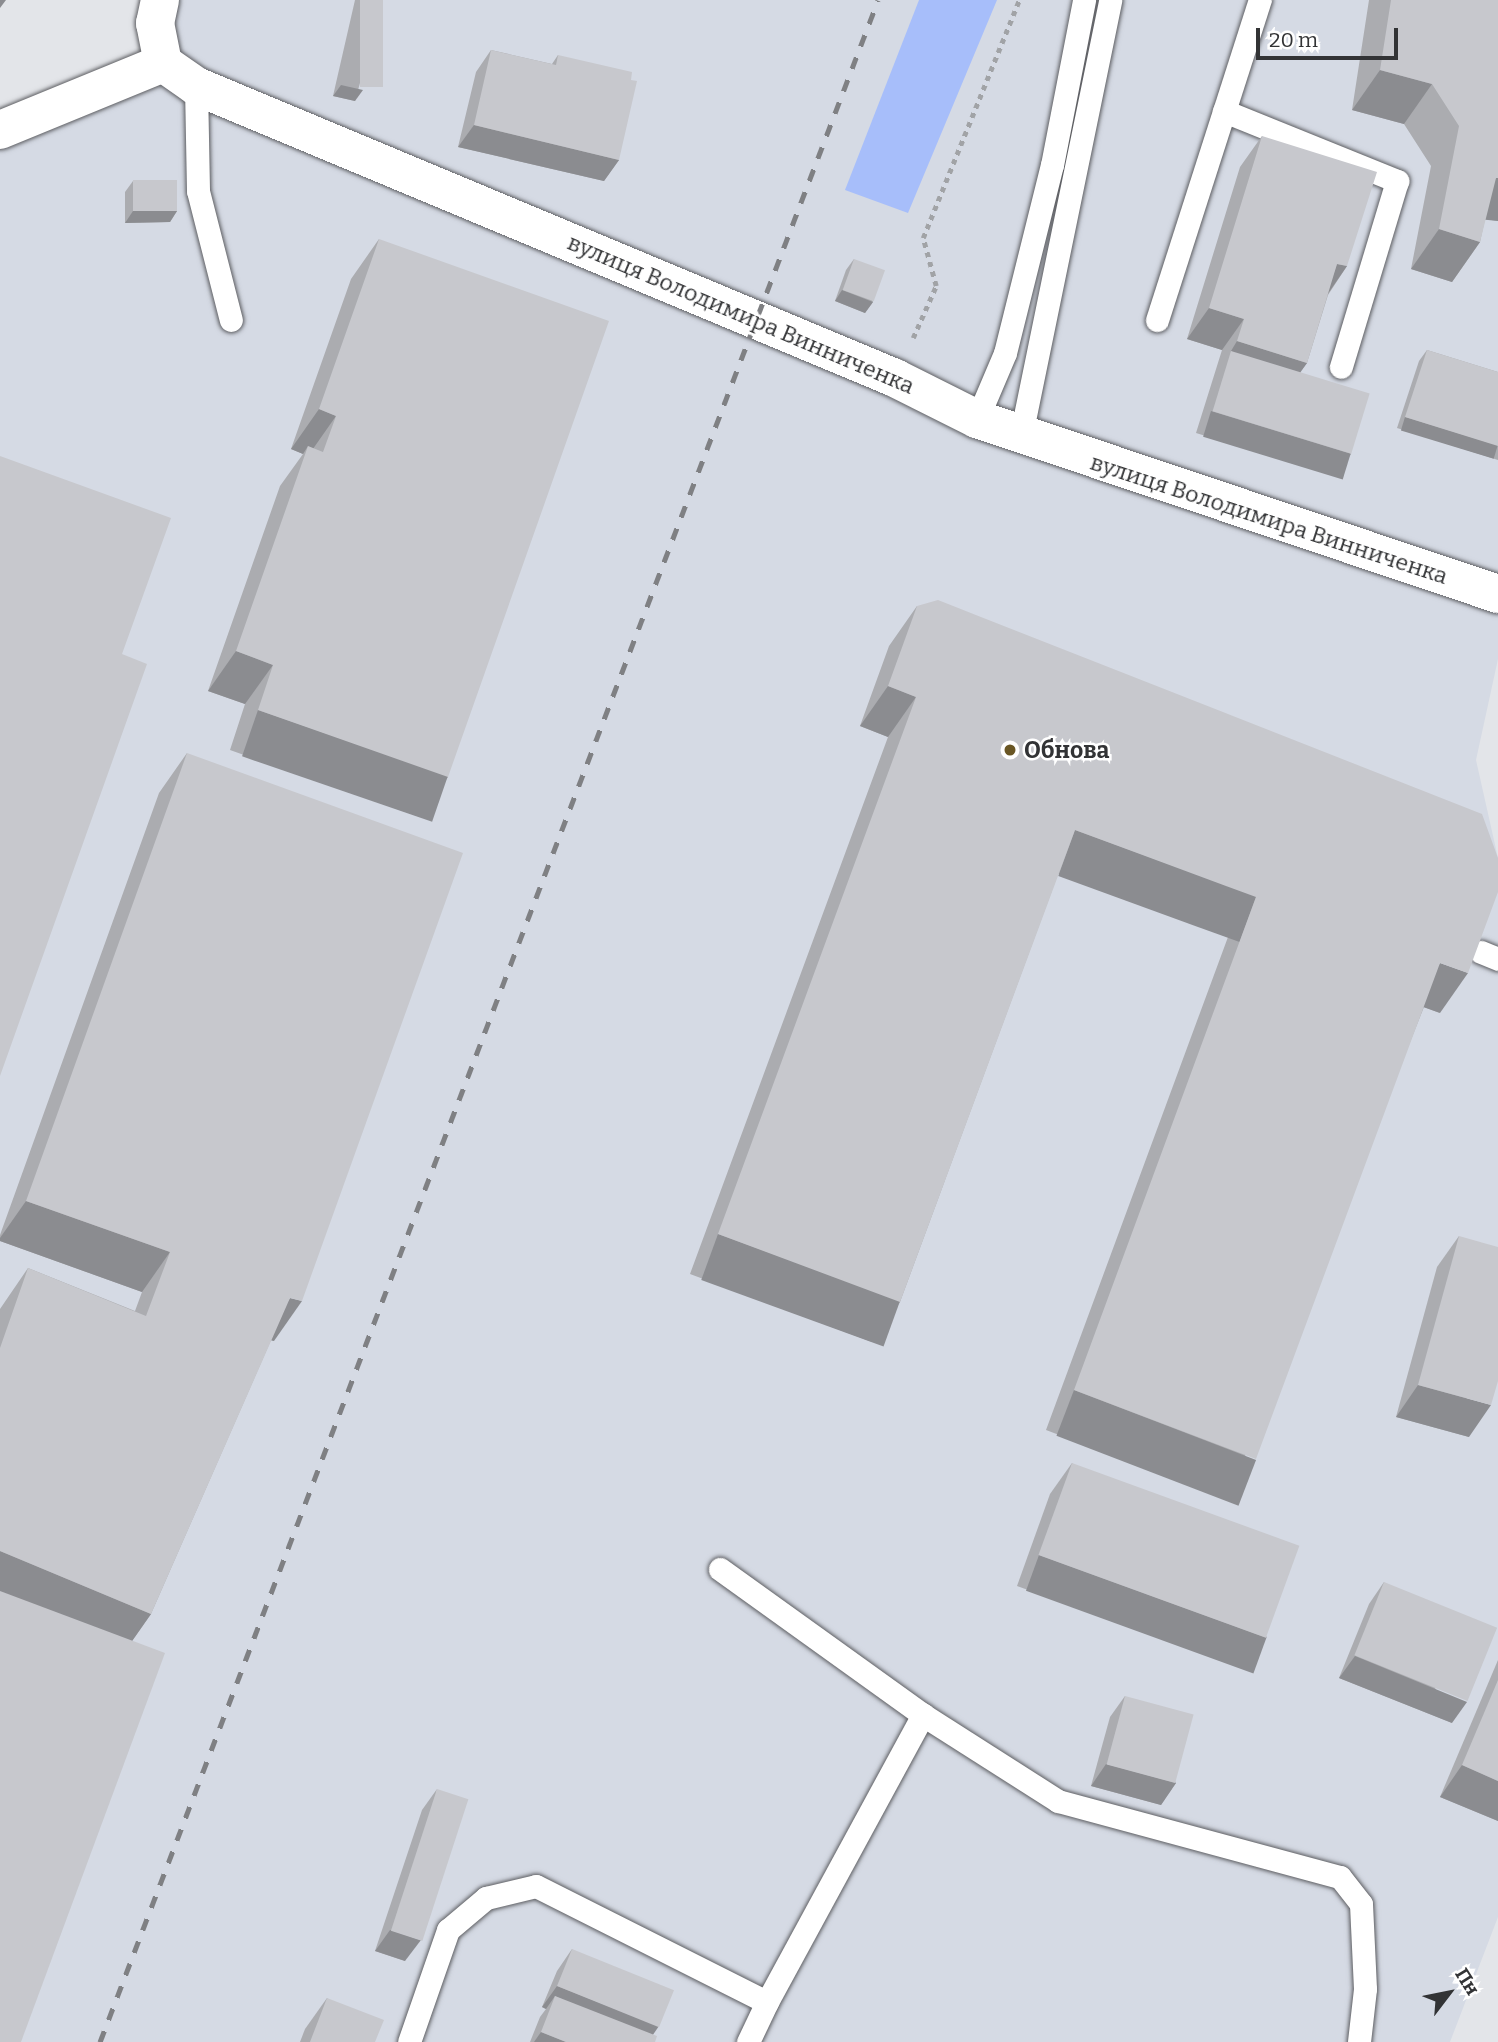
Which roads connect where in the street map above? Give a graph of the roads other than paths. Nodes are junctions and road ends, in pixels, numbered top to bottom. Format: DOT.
graph roads {
  1 [pos="160,0"];
  2 [pos="1084,0"];
  3 [pos="1110,0"];
  4 [pos="1260,0"];
  5 [pos="163,63"];
  6 [pos="197,86"];
  7 [pos="1224,111"];
  8 [pos="0,130"];
  9 [pos="231,320"];
  10 [pos="1157,320"];
  11 [pos="1340,367"];
  12 [pos="977,419"];
  13 [pos="1021,435"];
  14 [pos="1498,593"];
  15 [pos="720,1569"];
  16 [pos="923,1715"];
  17 [pos="767,2002"];
  18 [pos="409,2042"];
  19 [pos="748,2042"];
  20 [pos="1359,2042"];
  1 -- 5 [label="main road"];
  2 -- 12 [label="lane"];
  3 -- 13 [label="lane"];
  4 -- 7 [label="lane"];
  5 -- 6 [label="main road, вулиця Володимира Винниченка"];
  5 -- 8 [label="main road"];
  6 -- 9 [label="lane"];
  6 -- 12 [label="main road, вулиця Володимира Винниченка"];
  7 -- 10 [label="lane"];
  7 -- 11 [label="lane"];
  12 -- 13 [label="main road, вулиця Володимира Винниченка"];
  13 -- 14 [label="main road, вулиця Володимира Винниченка"];
  15 -- 16 [label="lane"];
  16 -- 17 [label="lane"];
  16 -- 20 [label="lane"];
  17 -- 18 [label="lane"];
  17 -- 19 [label="lane"];
}
